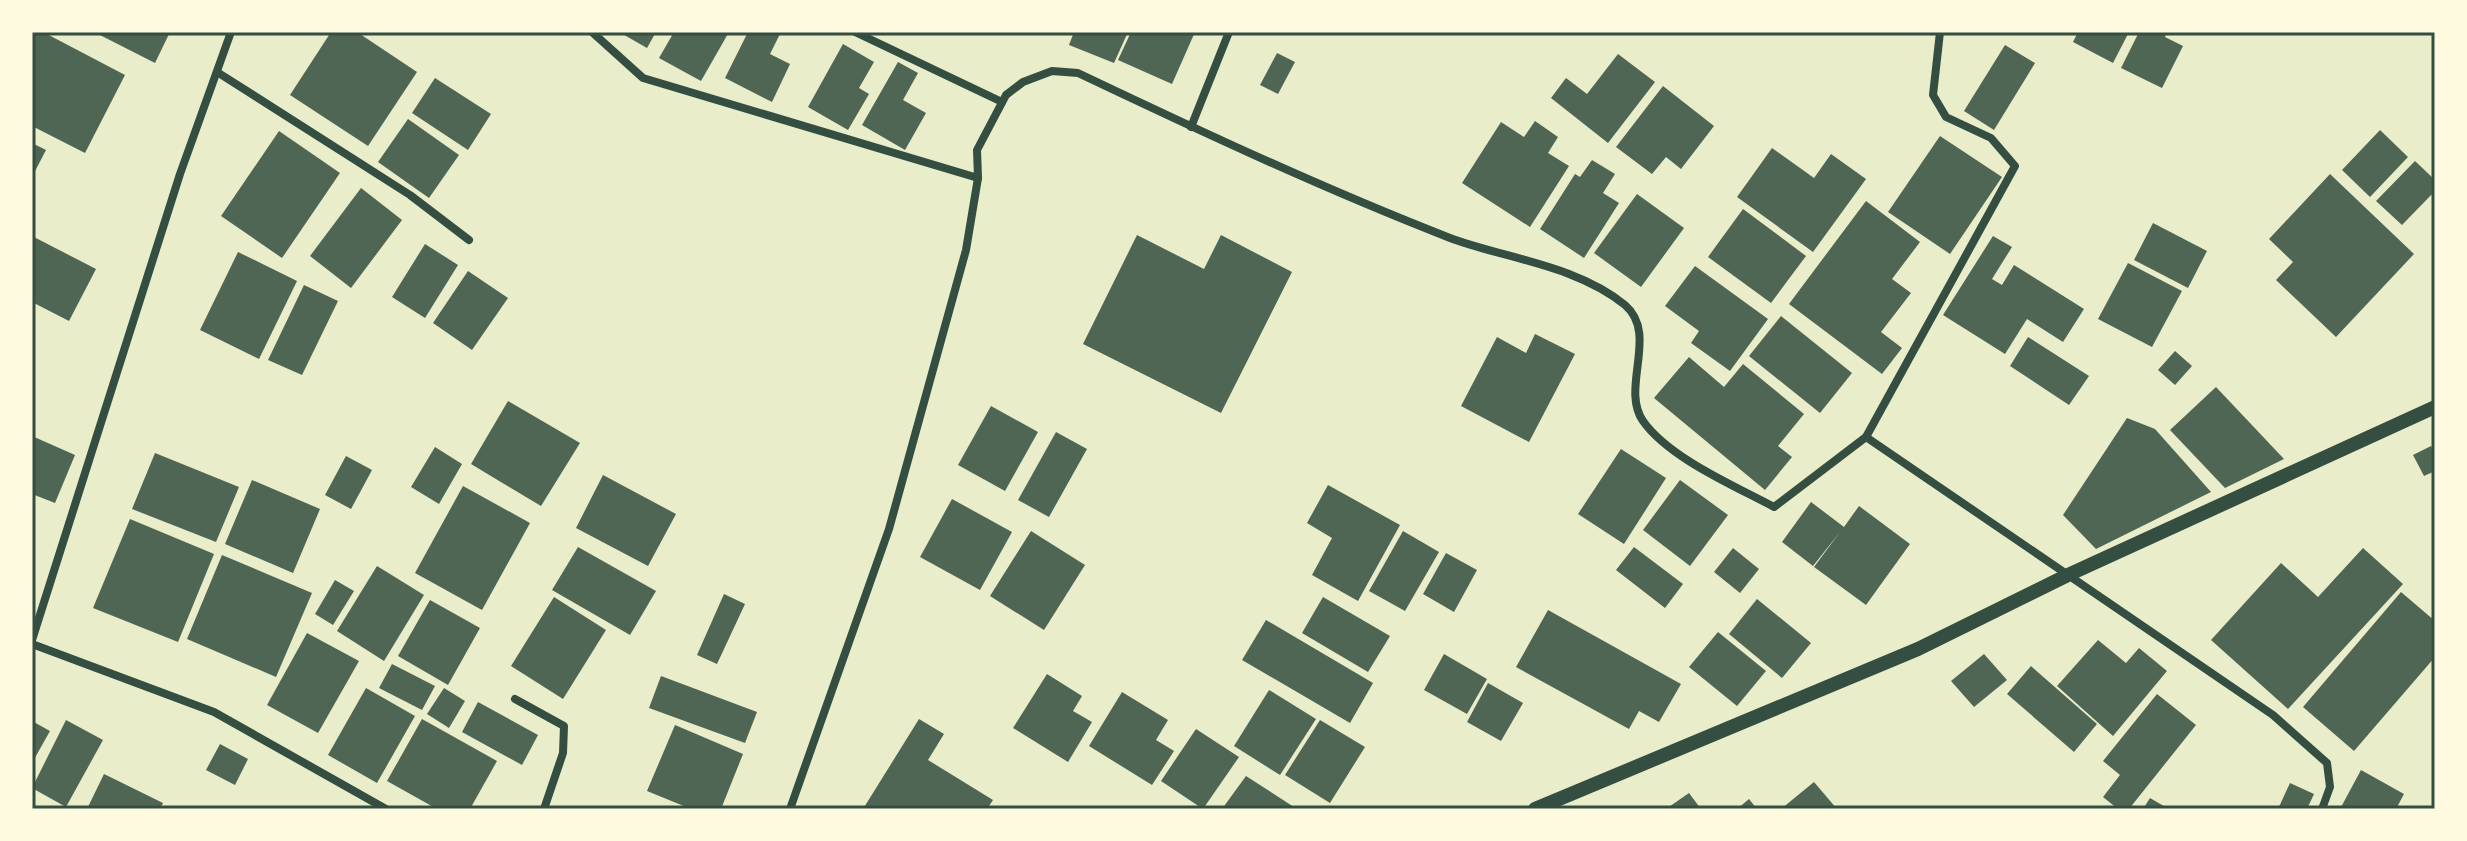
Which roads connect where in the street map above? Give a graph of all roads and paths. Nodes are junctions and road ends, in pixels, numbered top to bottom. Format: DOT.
graph roads {
  1 [pos="231,32"];
  2 [pos="592,32"];
  3 [pos="855,32"];
  4 [pos="882,32"];
  5 [pos="1229,32"];
  6 [pos="1940,32"];
  7 [pos="876,42"];
  8 [pos="217,72"];
  9 [pos="1002,102"];
  10 [pos="1191,127"];
  11 [pos="978,178"];
  12 [pos="469,240"];
  13 [pos="2435,407"];
  14 [pos="1866,437"];
  15 [pos="2070,574"];
  16 [pos="32,642"];
  17 [pos="515,699"];
  18 [pos="386,809"];
  19 [pos="544,809"];
  20 [pos="790,809"];
  21 [pos="1535,809"];
  22 [pos="2322,809"];
  1 -- 8 [label="street"];
  2 -- 11 [label="street"];
  3 -- 7 [label="street"];
  4 -- 7 [label="street"];
  5 -- 10 [label="street"];
  6 -- 14 [label="street"];
  7 -- 9 [label="street"];
  8 -- 12 [label="street"];
  8 -- 16 [label="street"];
  9 -- 10 [label="street"];
  9 -- 11 [label="street"];
  10 -- 14 [label="street"];
  11 -- 20 [label="street"];
  13 -- 15 [label="street"];
  14 -- 15 [label="street"];
  15 -- 21 [label="street"];
  15 -- 22 [label="street"];
  16 -- 18 [label="street"];
  17 -- 19 [label="street"];
}
